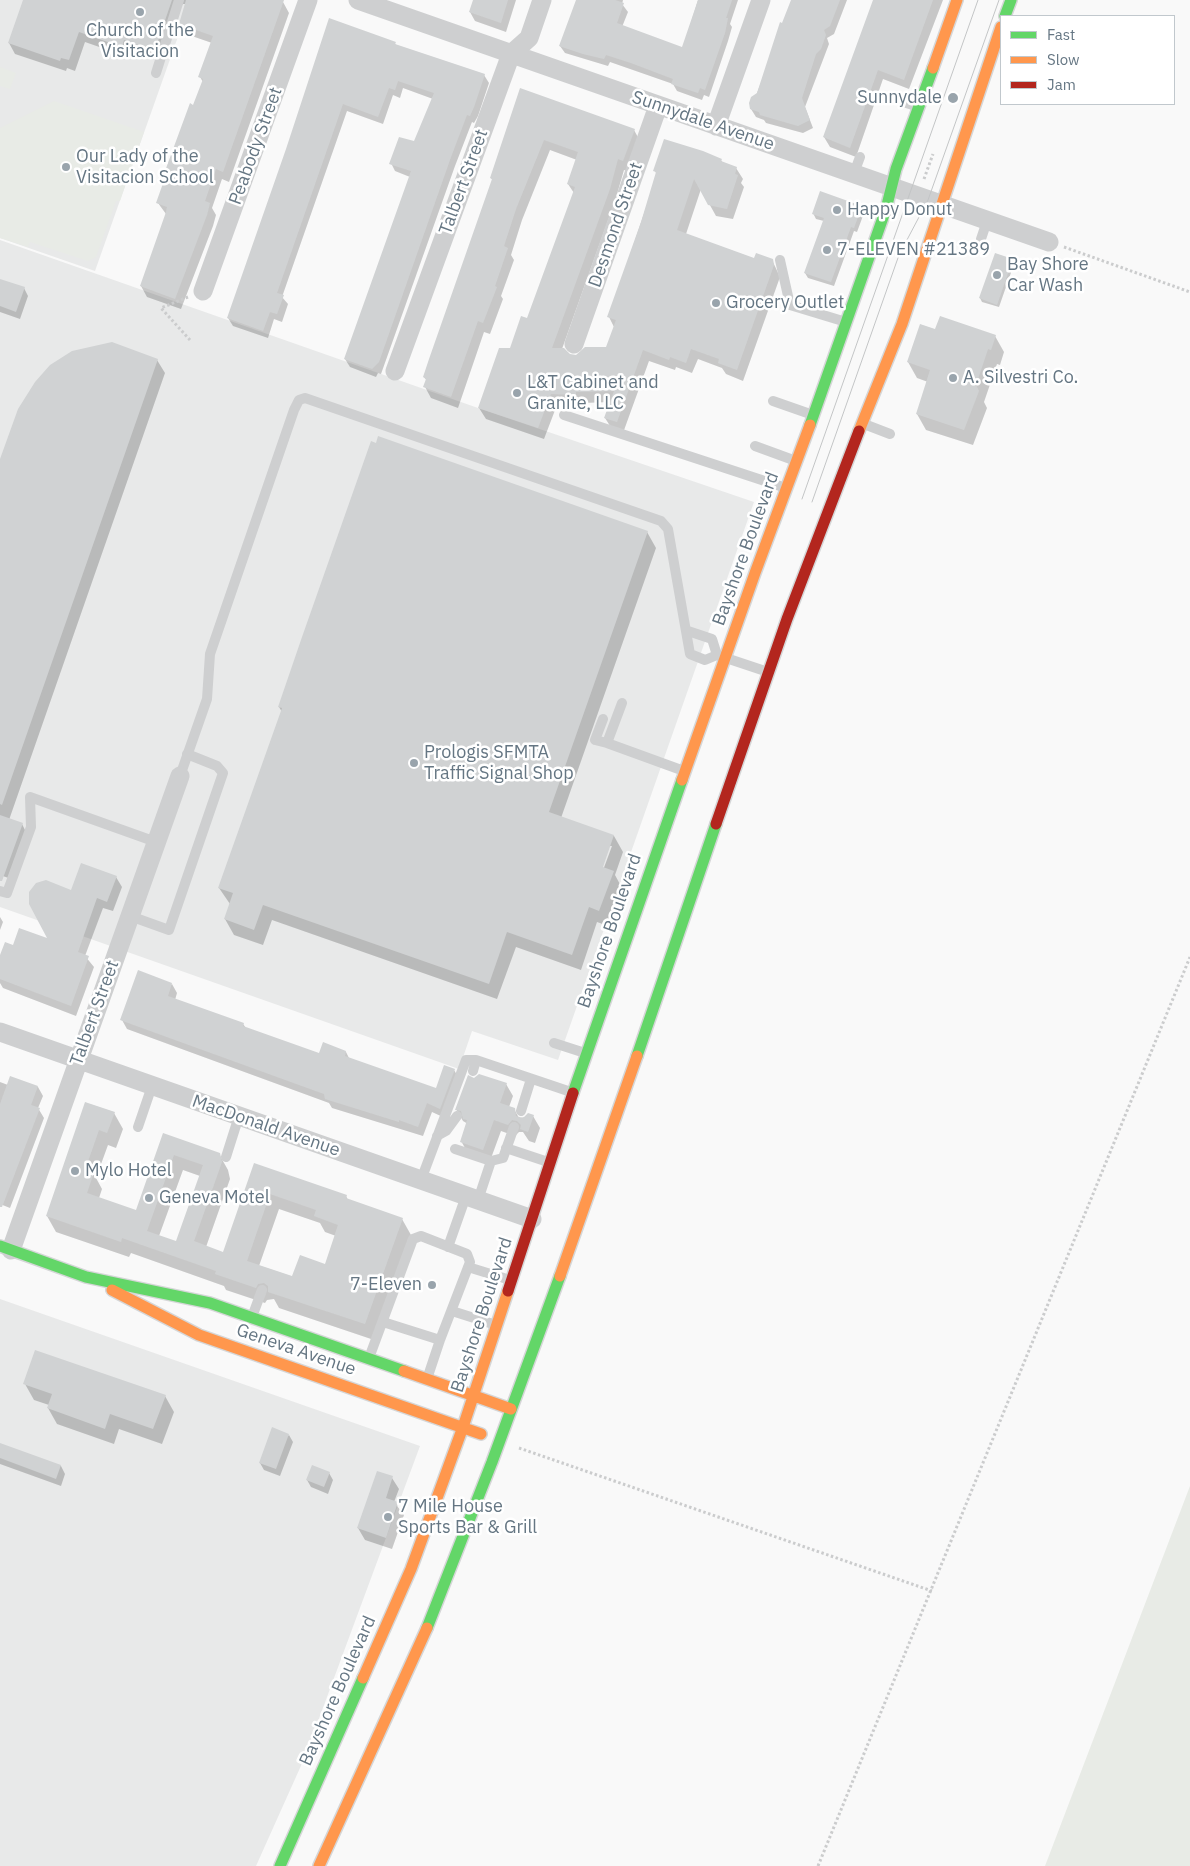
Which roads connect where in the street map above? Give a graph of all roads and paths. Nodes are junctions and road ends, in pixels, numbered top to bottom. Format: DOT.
graph roads {
  1 [pos="179,0"];
  2 [pos="308,0"];
  3 [pos="358,0"];
  4 [pos="542,0"];
  5 [pos="761,0"];
  6 [pos="957,0"];
  7 [pos="1011,0"];
  8 [pos="1005,15"];
  9 [pos="1000,30"];
  10 [pos="511,54"];
  11 [pos="156,73"];
  12 [pos="900,101"];
  13 [pos="658,106"];
  14 [pos="920,107"];
  15 [pos="716,126"];
  16 [pos="892,187"];
  17 [pos="941,205"];
  18 [pos="987,220"];
  19 [pos="981,239"];
  20 [pos="1049,242"];
  21 [pos="780,260"];
  22 [pos="203,291"];
  23 [pos="1190,292"];
  24 [pos="847,322"];
  25 [pos="190,340"];
  26 [pos="574,344"];
  27 [pos="395,371"];
  28 [pos="773,402"];
  29 [pos="564,415"];
  30 [pos="814,415"];
  31 [pos="863,424"];
  32 [pos="890,434"];
  33 [pos="755,446"];
  34 [pos="797,461"];
  35 [pos="787,488"];
  36 [pos="688,631"];
  37 [pos="721,656"];
  38 [pos="768,672"];
  39 [pos="622,703"];
  40 [pos="603,719"];
  41 [pos="606,743"];
  42 [pos="188,754"];
  43 [pos="685,771"];
  44 [pos="180,776"];
  45 [pos="156,842"];
  46 [pos="0,890"];
  47 [pos="130,916"];
  48 [pos="1190,957"];
  49 [pos="0,1032"];
  50 [pos="554,1043"];
  51 [pos="586,1053"];
  52 [pos="78,1060"];
  53 [pos="476,1060"];
  54 [pos="473,1072"];
  55 [pos="531,1079"];
  56 [pos="152,1086"];
  57 [pos="573,1093"];
  58 [pos="520,1110"];
  59 [pos="238,1116"];
  60 [pos="458,1116"];
  61 [pos="138,1127"];
  62 [pos="514,1127"];
  63 [pos="437,1137"];
  64 [pos="506,1148"];
  65 [pos="454,1149"];
  66 [pos="226,1157"];
  67 [pos="491,1162"];
  68 [pos="550,1163"];
  69 [pos="421,1180"];
  70 [pos="472,1198"];
  71 [pos="532,1219"];
  72 [pos="448,1247"];
  73 [pos="6,1248"];
  74 [pos="468,1267"];
  75 [pos="86,1277"];
  76 [pos="512,1281"];
  77 [pos="262,1290"];
  78 [pos="452,1311"];
  79 [pos="252,1318"];
  80 [pos="382,1322"];
  81 [pos="497,1326"];
  82 [pos="440,1340"];
  83 [pos="368,1359"];
  84 [pos="427,1380"];
  85 [pos="474,1395"];
  86 [pos="511,1409"];
  87 [pos="464,1427"];
  88 [pos="500,1440"];
  89 [pos="932,1590"];
  90 [pos="280,1866"];
  91 [pos="319,1866"];
  92 [pos="818,1866"];
  1 -- 11 [label="lane"];
  2 -- 22 [label="street, Peabody Street"];
  3 -- 10 [label="street, Sunnydale Avenue"];
  4 -- 10 [label="street, Talbert Street"];
  5 -- 15 [label="street"];
  6 -- 14 [label="main road, Bayshore Boulevard"];
  7 -- 8 [label="main road"];
  9 -- 17 [label="main road"];
  10 -- 13 [label="street, Sunnydale Avenue"];
  10 -- 27 [label="street, Talbert Street"];
  12 -- 14 [label="lane"];
  13 -- 15 [label="street, Sunnydale Avenue"];
  13 -- 26 [label="street, Desmond Street"];
  14 -- 16 [label="main road, Bayshore Boulevard"];
  15 -- 16 [label="street, Sunnydale Avenue"];
  16 -- 17 [label="street, Sunnydale Avenue"];
  16 -- 24 [label="main road, Bayshore Boulevard"];
  17 -- 18 [label="street, Sunnydale Avenue"];
  17 -- 31 [label="main road"];
  18 -- 19 [label="lane"];
  18 -- 20 [label="street, Sunnydale Avenue"];
  20 -- 23 [label="path"];
  21 -- 24 [label="lane"];
  22 -- 25 [label="path"];
  24 -- 30 [label="main road, Bayshore Boulevard"];
  28 -- 30 [label="lane"];
  29 -- 35 [label="lane"];
  30 -- 34 [label="main road, Bayshore Boulevard"];
  31 -- 32 [label="lane"];
  31 -- 38 [label="main road"];
  33 -- 34 [label="lane"];
  34 -- 35 [label="main road, Bayshore Boulevard"];
  35 -- 37 [label="main road, Bayshore Boulevard"];
  36 -- 37 [label="lane"];
  36 -- 37 [label="lane"];
  36 -- 42 [label="lane"];
  37 -- 38 [label="lane"];
  37 -- 43 [label="main road, Bayshore Boulevard"];
  38 -- 86 [label="main road"];
  39 -- 41 [label="lane"];
  40 -- 41 [label="lane"];
  41 -- 43 [label="lane"];
  42 -- 44 [label="lane"];
  42 -- 47 [label="lane"];
  43 -- 51 [label="main road, Bayshore Boulevard"];
  44 -- 45 [label="street, Talbert Street"];
  45 -- 46 [label="lane"];
  45 -- 47 [label="street, Talbert Street"];
  47 -- 52 [label="street, Talbert Street"];
  48 -- 89 [label="path"];
  49 -- 52 [label="street, MacDonald Avenue"];
  50 -- 51 [label="lane"];
  51 -- 57 [label="main road, Bayshore Boulevard"];
  52 -- 56 [label="street, MacDonald Avenue"];
  52 -- 73 [label="street, Talbert Street"];
  53 -- 54 [label="lane"];
  53 -- 55 [label="lane"];
  53 -- 63 [label="lane"];
  55 -- 57 [label="lane"];
  55 -- 58 [label="lane"];
  56 -- 59 [label="street, MacDonald Avenue"];
  56 -- 61 [label="lane"];
  57 -- 68 [label="main road, Bayshore Boulevard"];
  59 -- 66 [label="lane"];
  59 -- 69 [label="street, MacDonald Avenue"];
  60 -- 63 [label="lane"];
  62 -- 64 [label="lane"];
  63 -- 69 [label="lane"];
  64 -- 67 [label="lane"];
  64 -- 68 [label="lane"];
  65 -- 67 [label="lane"];
  67 -- 70 [label="lane"];
  68 -- 71 [label="main road, Bayshore Boulevard"];
  69 -- 70 [label="street, MacDonald Avenue"];
  70 -- 71 [label="street, MacDonald Avenue"];
  70 -- 72 [label="lane"];
  71 -- 76 [label="main road, Bayshore Boulevard"];
  72 -- 74 [label="lane"];
  72 -- 80 [label="lane"];
  73 -- 75 [label="main road, Geneva Avenue"];
  74 -- 76 [label="lane"];
  74 -- 78 [label="lane"];
  75 -- 79 [label="main road, Geneva Avenue"];
  75 -- 87 [label="main road, Geneva Avenue"];
  76 -- 81 [label="main road, Bayshore Boulevard"];
  77 -- 79 [label="lane"];
  78 -- 81 [label="lane"];
  78 -- 82 [label="lane"];
  79 -- 83 [label="main road, Geneva Avenue"];
  80 -- 82 [label="lane"];
  80 -- 83 [label="lane"];
  81 -- 85 [label="main road, Bayshore Boulevard"];
  82 -- 84 [label="lane"];
  83 -- 84 [label="main road, Geneva Avenue"];
  84 -- 85 [label="main road, Geneva Avenue"];
  85 -- 86 [label="main road, Geneva Avenue"];
  85 -- 87 [label="main road, Bayshore Boulevard"];
  86 -- 88 [label="main road"];
  87 -- 88 [label="main road, Geneva Avenue"];
  87 -- 90 [label="main road, Bayshore Boulevard"];
  88 -- 89 [label="path"];
  88 -- 91 [label="main road"];
  89 -- 92 [label="path"];
}
